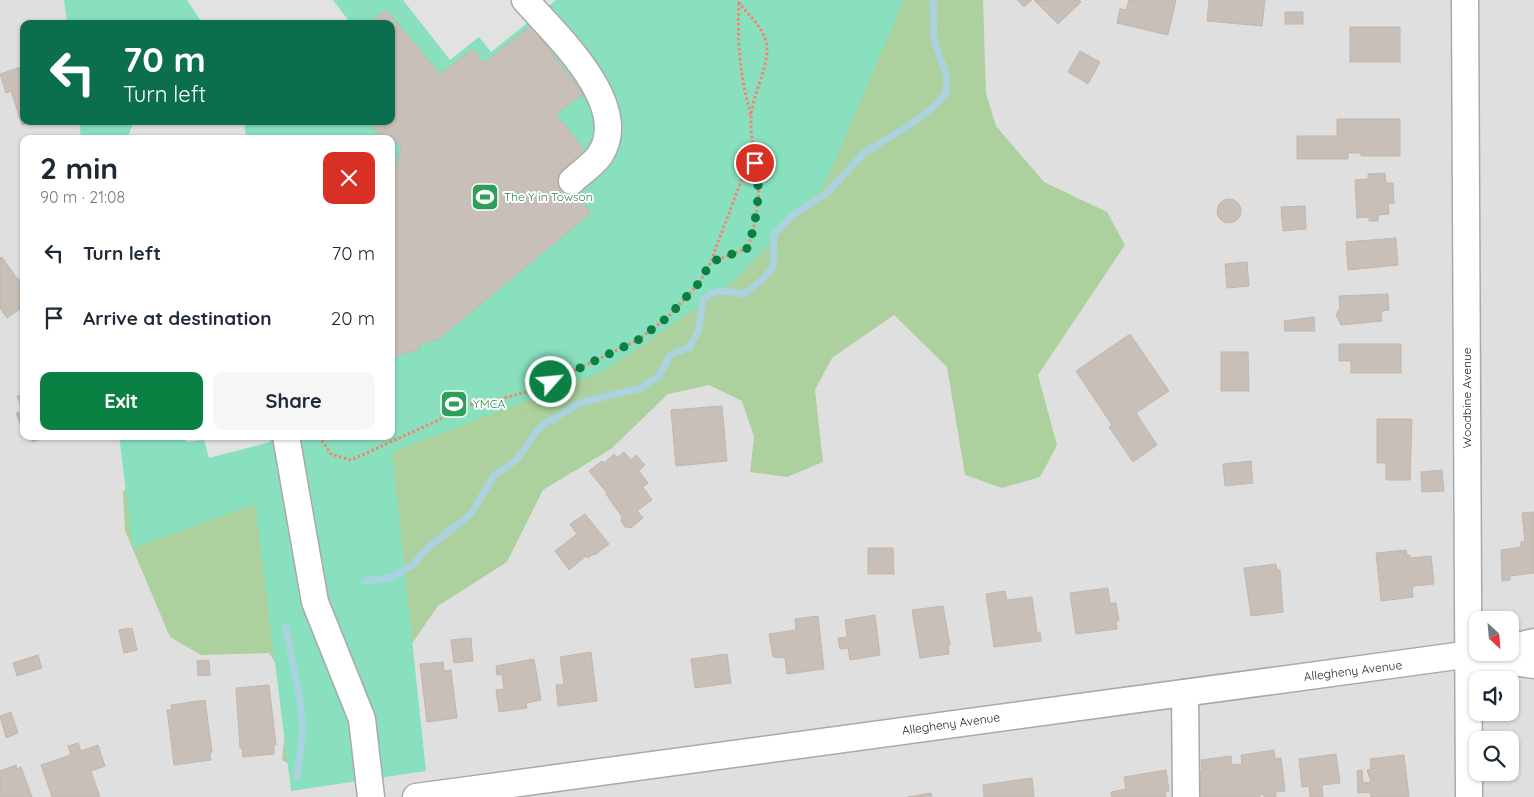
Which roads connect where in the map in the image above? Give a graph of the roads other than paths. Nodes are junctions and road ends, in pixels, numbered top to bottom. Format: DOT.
graph roads {
  1 [pos="525,0"];
  2 [pos="1465,0"];
  3 [pos="572,181"];
  4 [pos="287,440"];
  5 [pos="1477,611"];
  6 [pos="1534,642"];
  7 [pos="1519,646"];
  8 [pos="1469,655"];
  9 [pos="1478,661"];
  10 [pos="1514,661"];
  11 [pos="1534,665"];
  12 [pos="1185,693"];
  13 [pos="371,797"];
  14 [pos="416,797"];
  15 [pos="1186,797"];
  16 [pos="1469,797"];
  1 -- 3 [label="street"];
  2 -- 5 [label="street, Woodbine Avenue"];
  4 -- 13 [label="street"];
  6 -- 7 [label="street"];
  8 -- 12 [label="street, Allegheny Avenue"];
  9 -- 16 [label="street, Woodbine Avenue"];
  10 -- 11 [label="street, Allegheny Avenue"];
  12 -- 14 [label="street, Allegheny Avenue"];
  12 -- 15 [label="street"];
}
